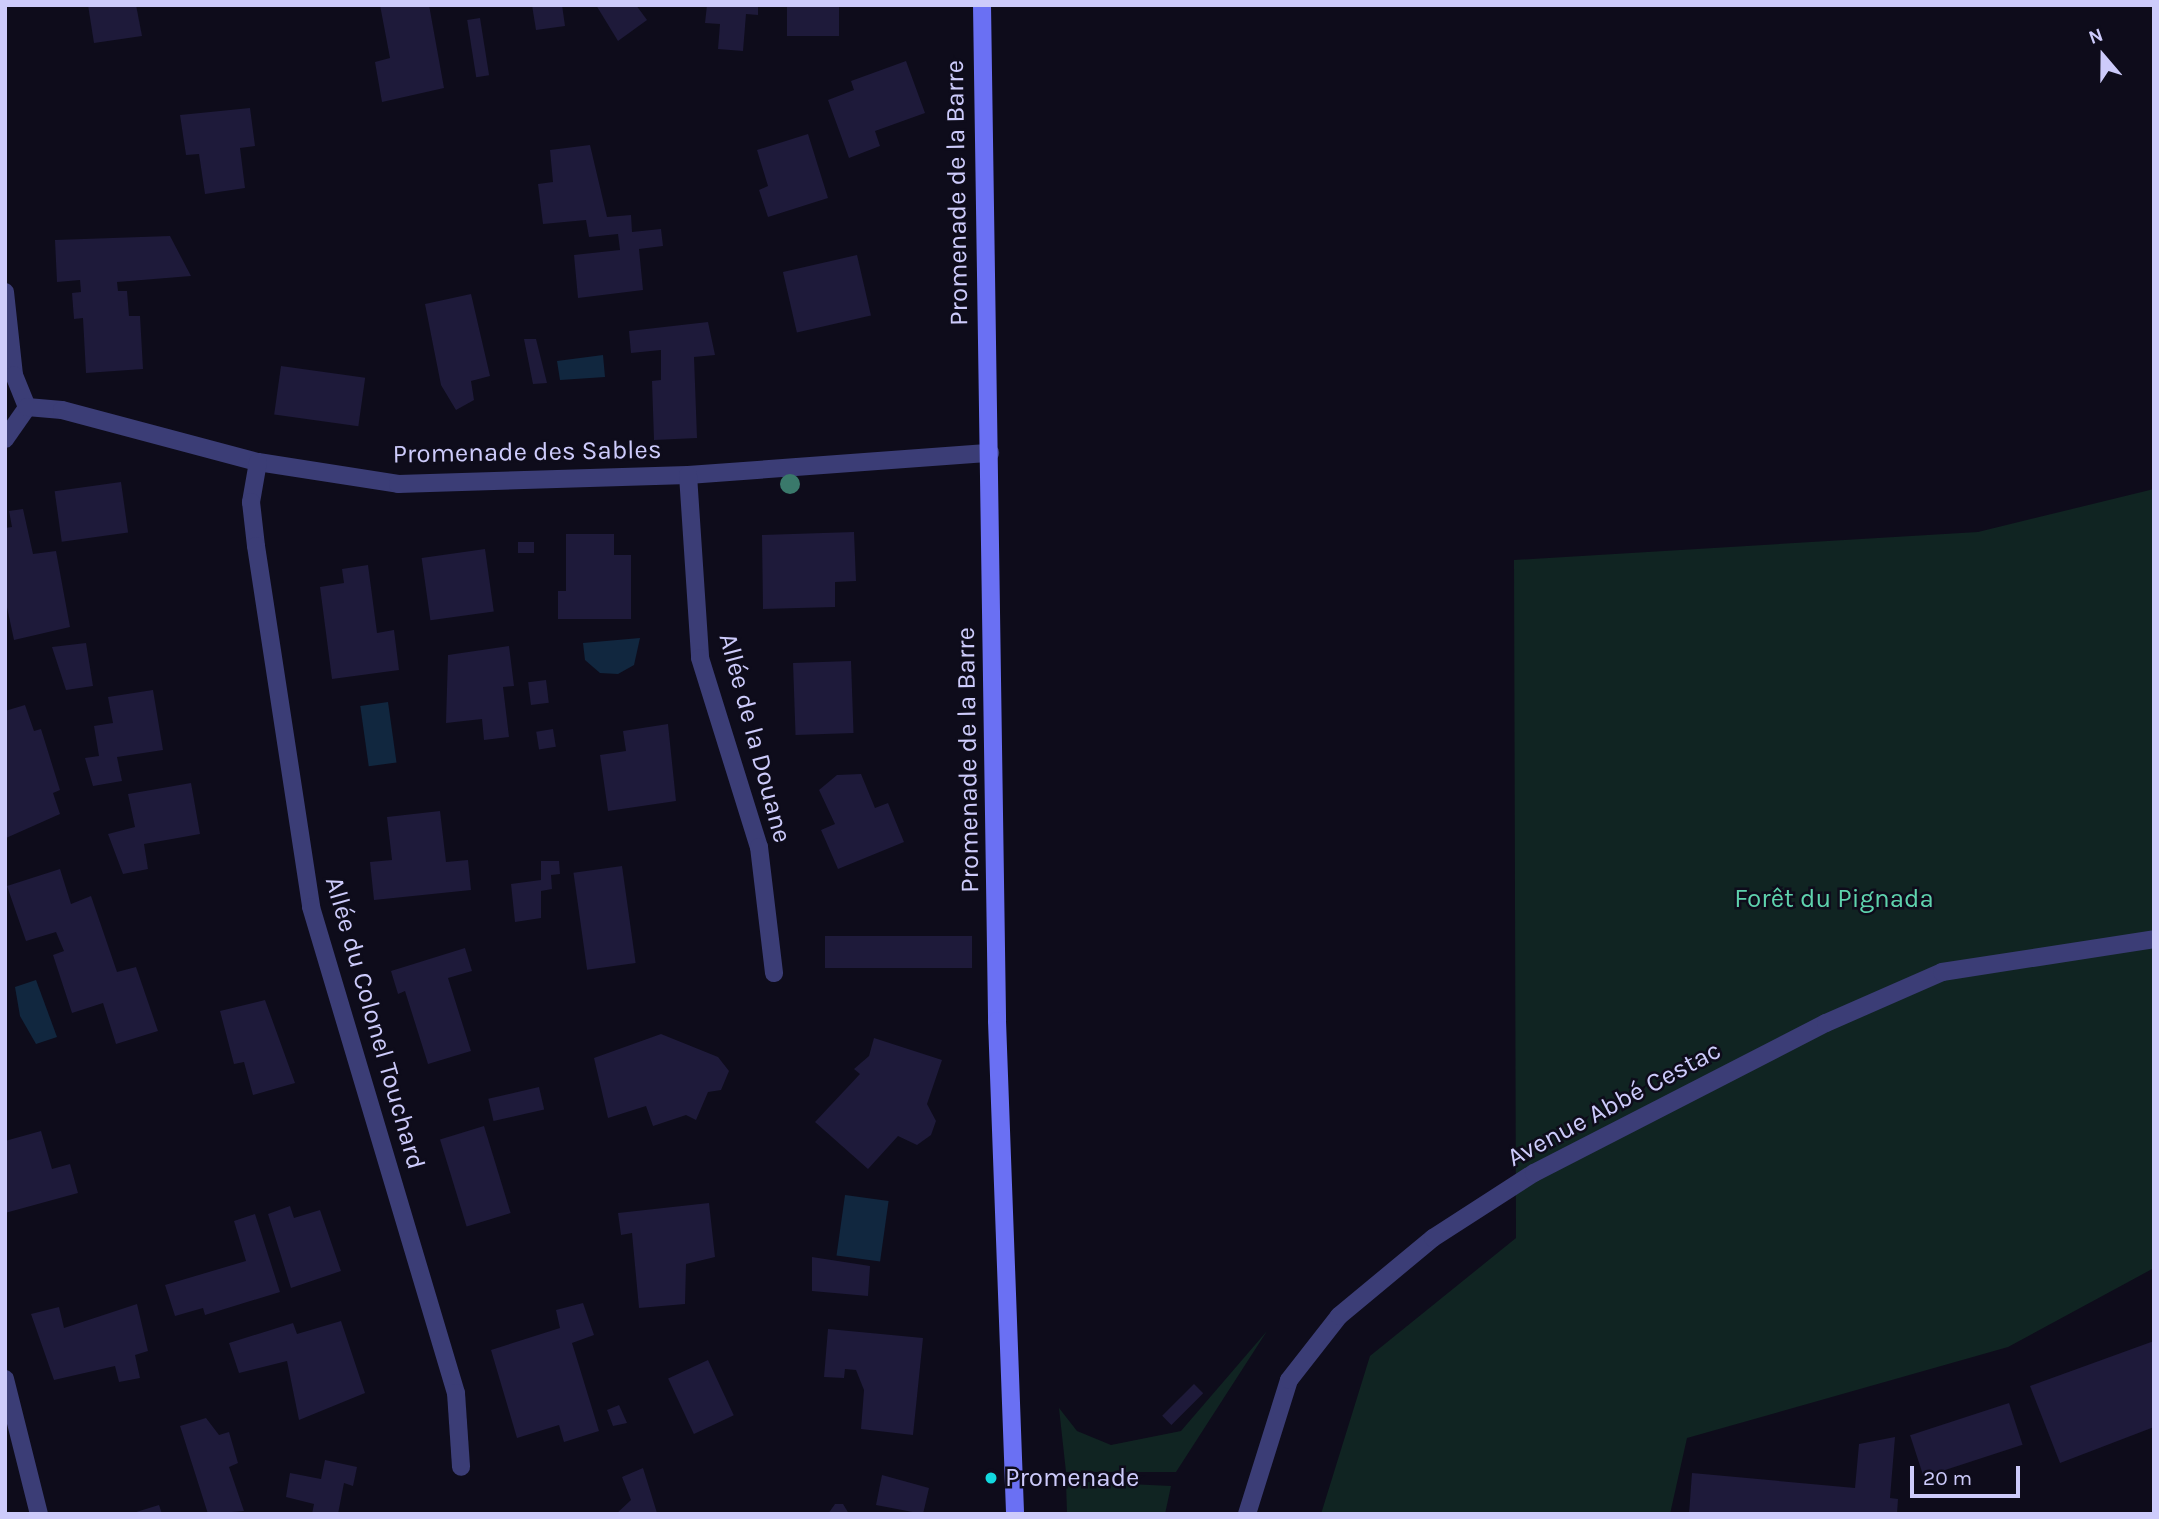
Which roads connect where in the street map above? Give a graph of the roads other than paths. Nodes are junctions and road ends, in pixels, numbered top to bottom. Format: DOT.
graph roads {
  1 [pos="982,5"];
  2 [pos="5,292"];
  3 [pos="27,407"];
  4 [pos="5,439"];
  5 [pos="990,453"];
  6 [pos="258,462"];
  7 [pos="688,475"];
  8 [pos="2154,939"];
  9 [pos="774,973"];
  10 [pos="5,1379"];
  11 [pos="461,1467"];
  12 [pos="39,1514"];
  13 [pos="1015,1514"];
  14 [pos="1247,1514"];
  1 -- 5 [label="main road, Promenade de la Barre"];
  2 -- 3 [label="street"];
  3 -- 4 [label="street"];
  3 -- 6 [label="street, Promenade des Sables"];
  5 -- 7 [label="street, Promenade des Sables"];
  5 -- 13 [label="main road, Promenade de la Barre"];
  6 -- 7 [label="street, Promenade des Sables"];
  6 -- 11 [label="street, Allée du Colonel Touchard"];
  7 -- 9 [label="street, Allée de la Douane"];
  8 -- 14 [label="street, Avenue Abbé Cestac"];
  10 -- 12 [label="street"];
}
